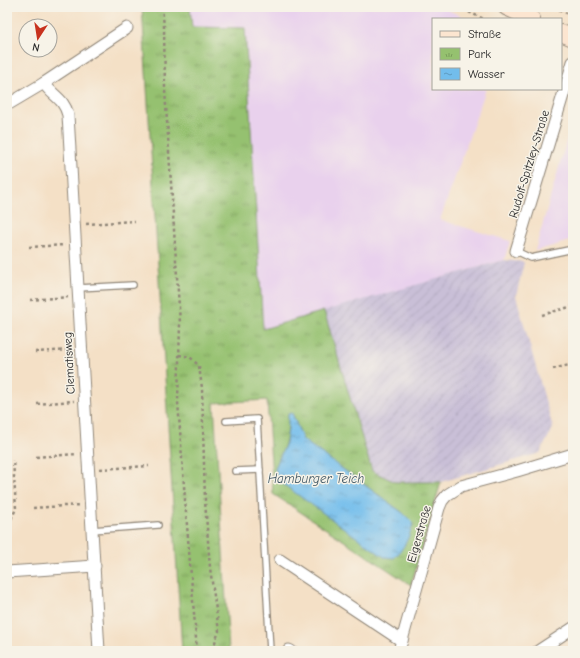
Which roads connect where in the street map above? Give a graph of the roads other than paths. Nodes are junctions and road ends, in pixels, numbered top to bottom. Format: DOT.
graph roads {
  1 [pos="506,7"];
  2 [pos="530,18"];
  3 [pos="126,28"];
  4 [pos="573,62"];
  5 [pos="44,83"];
  6 [pos="7,105"];
  7 [pos="573,249"];
  8 [pos="516,251"];
  9 [pos="133,285"];
  10 [pos="78,292"];
  11 [pos="226,420"];
  12 [pos="573,454"];
  13 [pos="260,470"];
  14 [pos="235,471"];
  15 [pos="158,525"];
  16 [pos="92,530"];
  17 [pos="280,560"];
  18 [pos="95,566"];
  19 [pos="7,572"];
  20 [pos="573,628"];
  21 [pos="401,646"];
  22 [pos="99,651"];
  23 [pos="270,651"];
  24 [pos="538,651"];
  1 -- 2 [label="main road"];
  3 -- 5 [label="street"];
  4 -- 8 [label="street, Rudolf-Spitzley-Straße"];
  5 -- 6 [label="street"];
  5 -- 10 [label="street, Clematisweg"];
  7 -- 8 [label="lane"];
  9 -- 10 [label="lane"];
  10 -- 16 [label="street, Clematisweg"];
  11 -- 13 [label="lane"];
  12 -- 21 [label="street, Eigerstraße"];
  13 -- 14 [label="lane"];
  13 -- 23 [label="lane"];
  15 -- 16 [label="lane"];
  16 -- 18 [label="street, Clematisweg"];
  17 -- 21 [label="street, Eigerstraße"];
  18 -- 19 [label="street"];
  18 -- 22 [label="street, Clematisweg"];
  20 -- 24 [label="street"];
}
